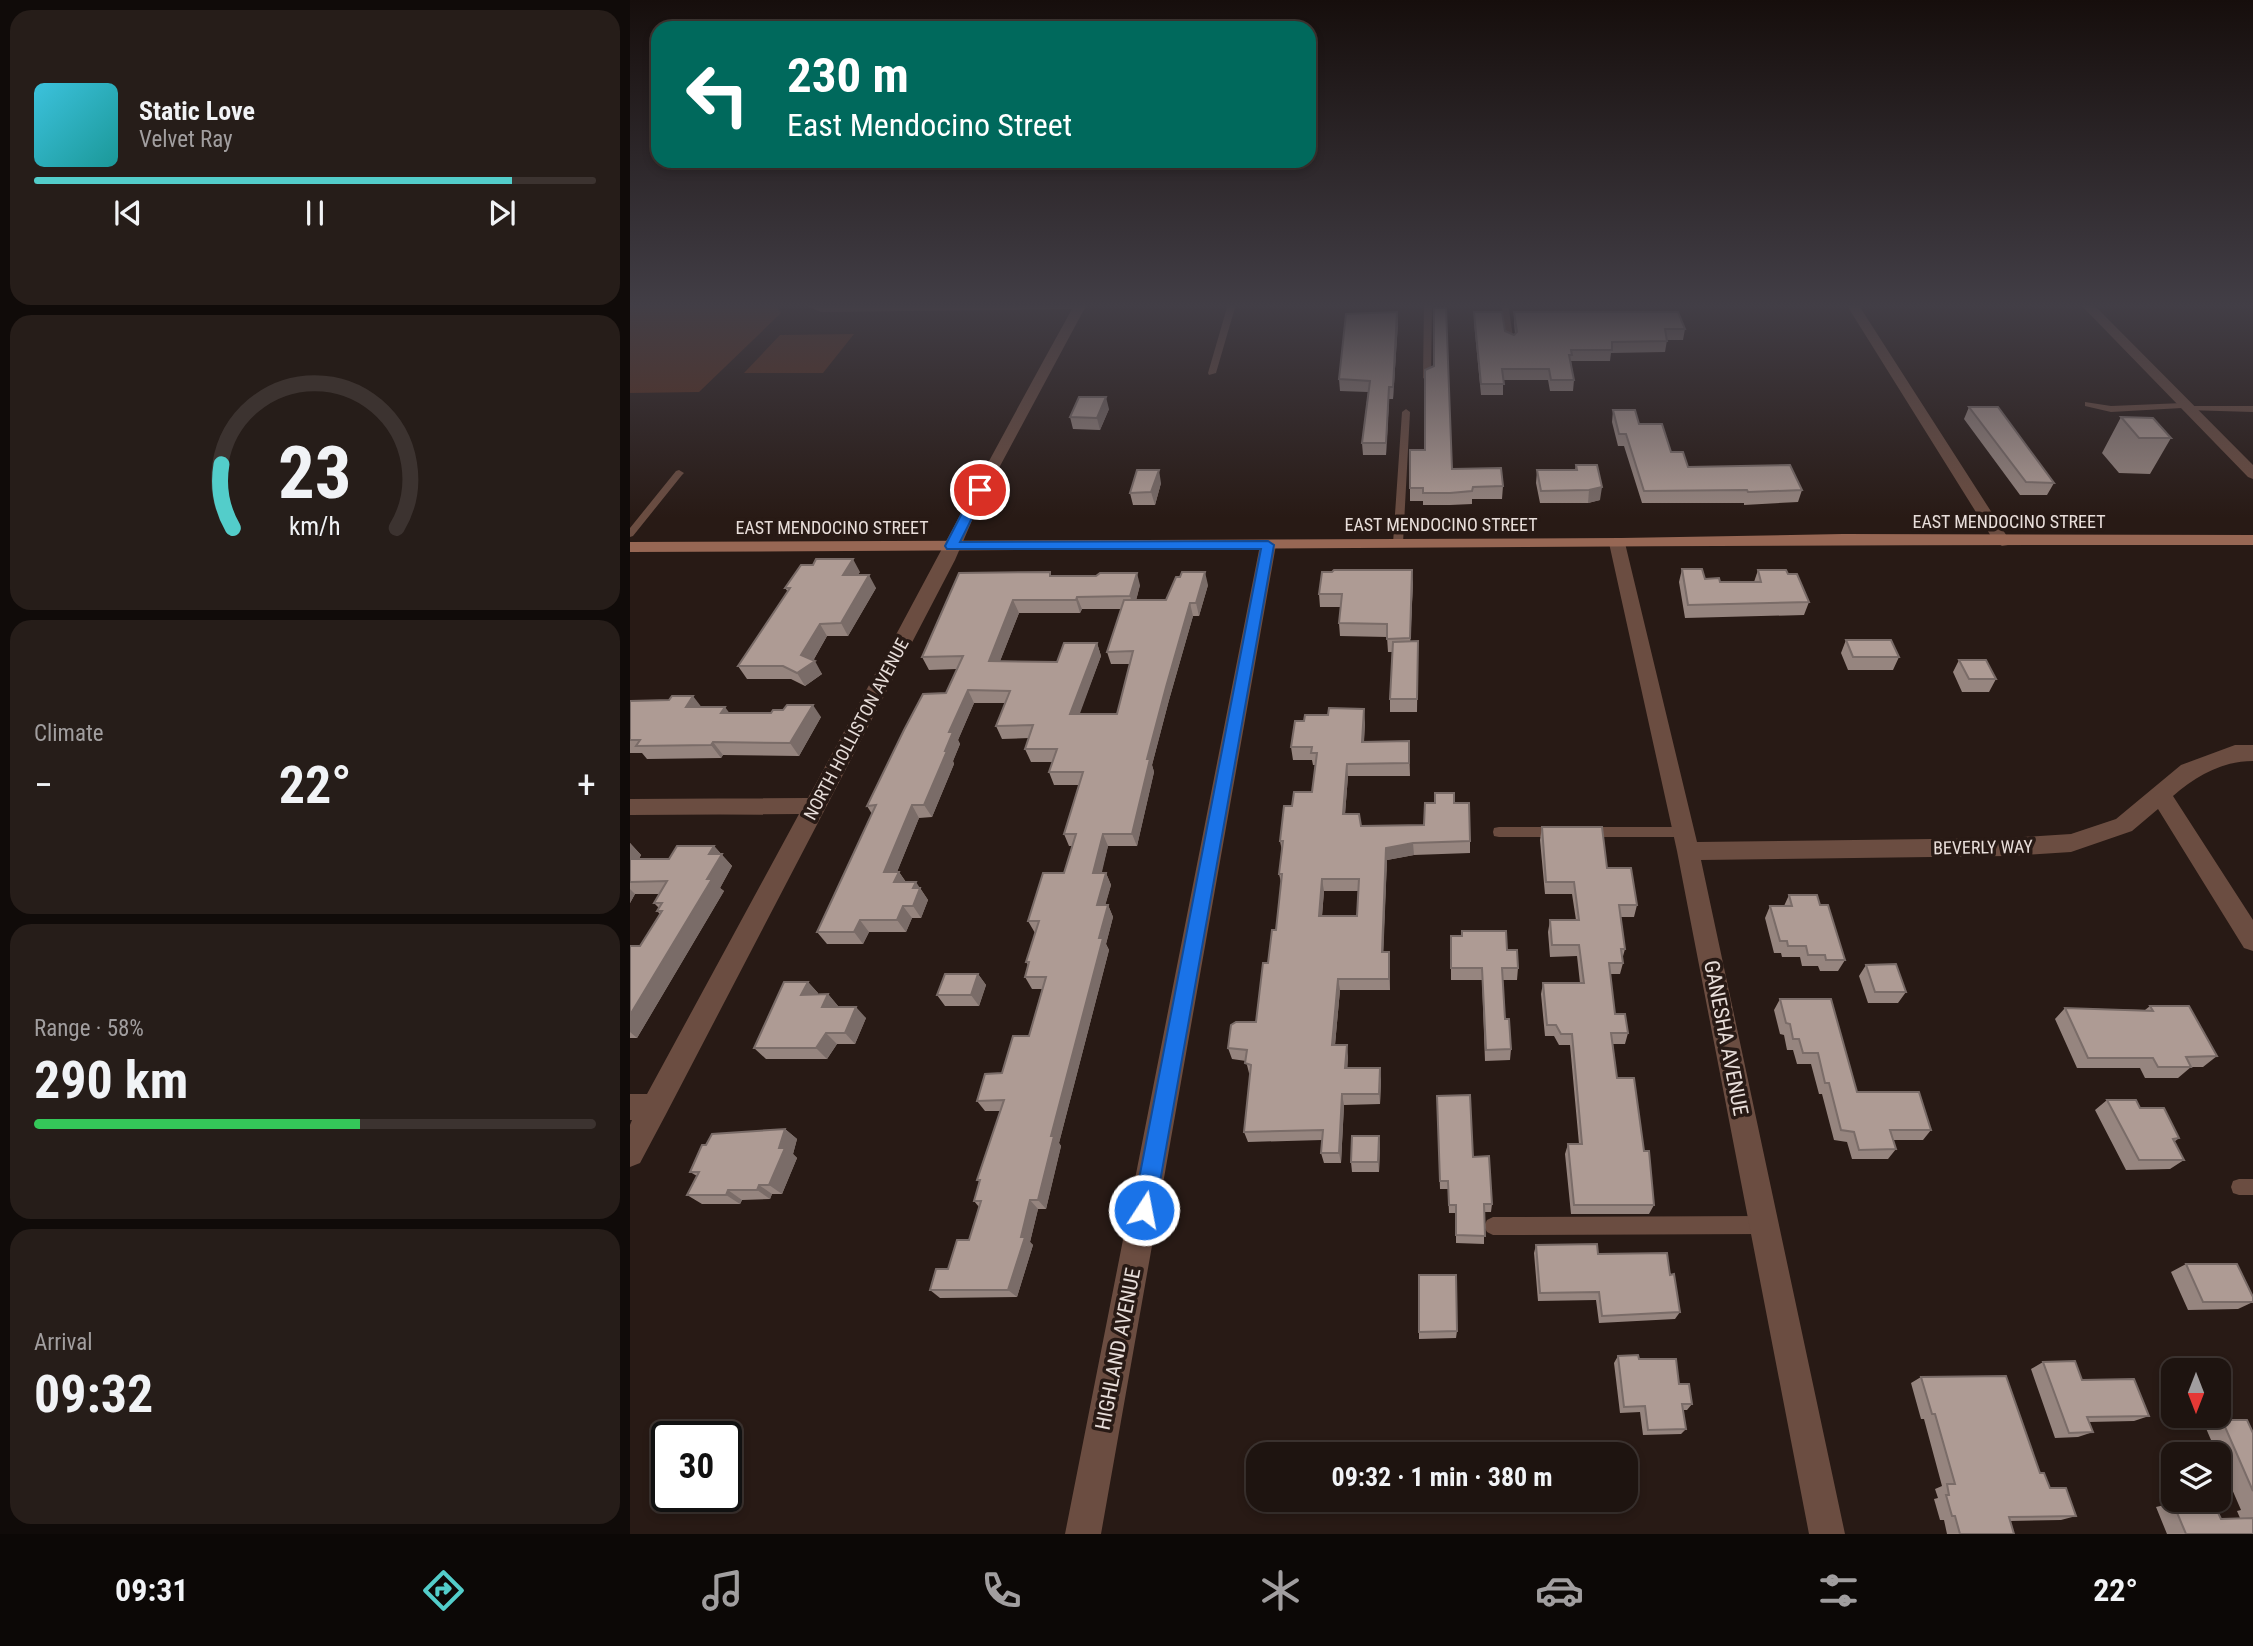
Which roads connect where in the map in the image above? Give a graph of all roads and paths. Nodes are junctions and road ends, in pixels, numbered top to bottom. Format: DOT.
graph roads {
  1 [pos="1043,376"];
  2 [pos="1895,376"];
  3 [pos="2154,376"];
  4 [pos="2088,404"];
  5 [pos="2184,407"];
  6 [pos="2253,409"];
  7 [pos="1406,412"];
  8 [pos="679,473"];
  9 [pos="2253,474"];
  10 [pos="630,534"];
  11 [pos="2253,540"];
  12 [pos="2002,541"];
  13 [pos="1398,543"];
  14 [pos="1617,543"];
  15 [pos="1268,545"];
  16 [pos="951,546"];
  17 [pos="630,547"];
  18 [pos="2253,753"];
  19 [pos="2161,795"];
  20 [pos="815,806"];
  21 [pos="630,807"];
  22 [pos="1499,832"];
  23 [pos="1685,841"];
  24 [pos="2253,941"];
  25 [pos="642,1107"];
  26 [pos="630,1153"];
  27 [pos="1764,1225"];
  28 [pos="1493,1226"];
  29 [pos="1083,1534"];
  30 [pos="1827,1534"];
  1 -- 16 [label="street, NORTH HOLLISTON AVENUE"];
  2 -- 12 [label="street"];
  3 -- 5 [label="street"];
  4 -- 5 [label="lane"];
  5 -- 6 [label="lane"];
  5 -- 9 [label="street"];
  7 -- 13 [label="lane"];
  8 -- 10 [label="lane"];
  11 -- 12 [label="street, EAST MENDOCINO STREET"];
  12 -- 14 [label="street, EAST MENDOCINO STREET"];
  13 -- 14 [label="street, EAST MENDOCINO STREET"];
  13 -- 15 [label="street, EAST MENDOCINO STREET"];
  14 -- 23 [label="street, GANESHA AVENUE"];
  15 -- 16 [label="street, EAST MENDOCINO STREET"];
  15 -- 29 [label="street, HIGHLAND AVENUE"];
  16 -- 17 [label="street, EAST MENDOCINO STREET"];
  16 -- 20 [label="street, NORTH HOLLISTON AVENUE"];
  18 -- 19 [label="street, BEVERLY WAY"];
  19 -- 23 [label="street, BEVERLY WAY"];
  19 -- 24 [label="street"];
  20 -- 21 [label="street"];
  20 -- 25 [label="street, NORTH HOLLISTON AVENUE"];
  22 -- 23 [label="lane"];
  23 -- 27 [label="street, GANESHA AVENUE"];
  25 -- 26 [label="street, NORTH HOLLISTON AVENUE"];
  27 -- 28 [label="lane"];
  27 -- 30 [label="street, GANESHA AVENUE"];
}
